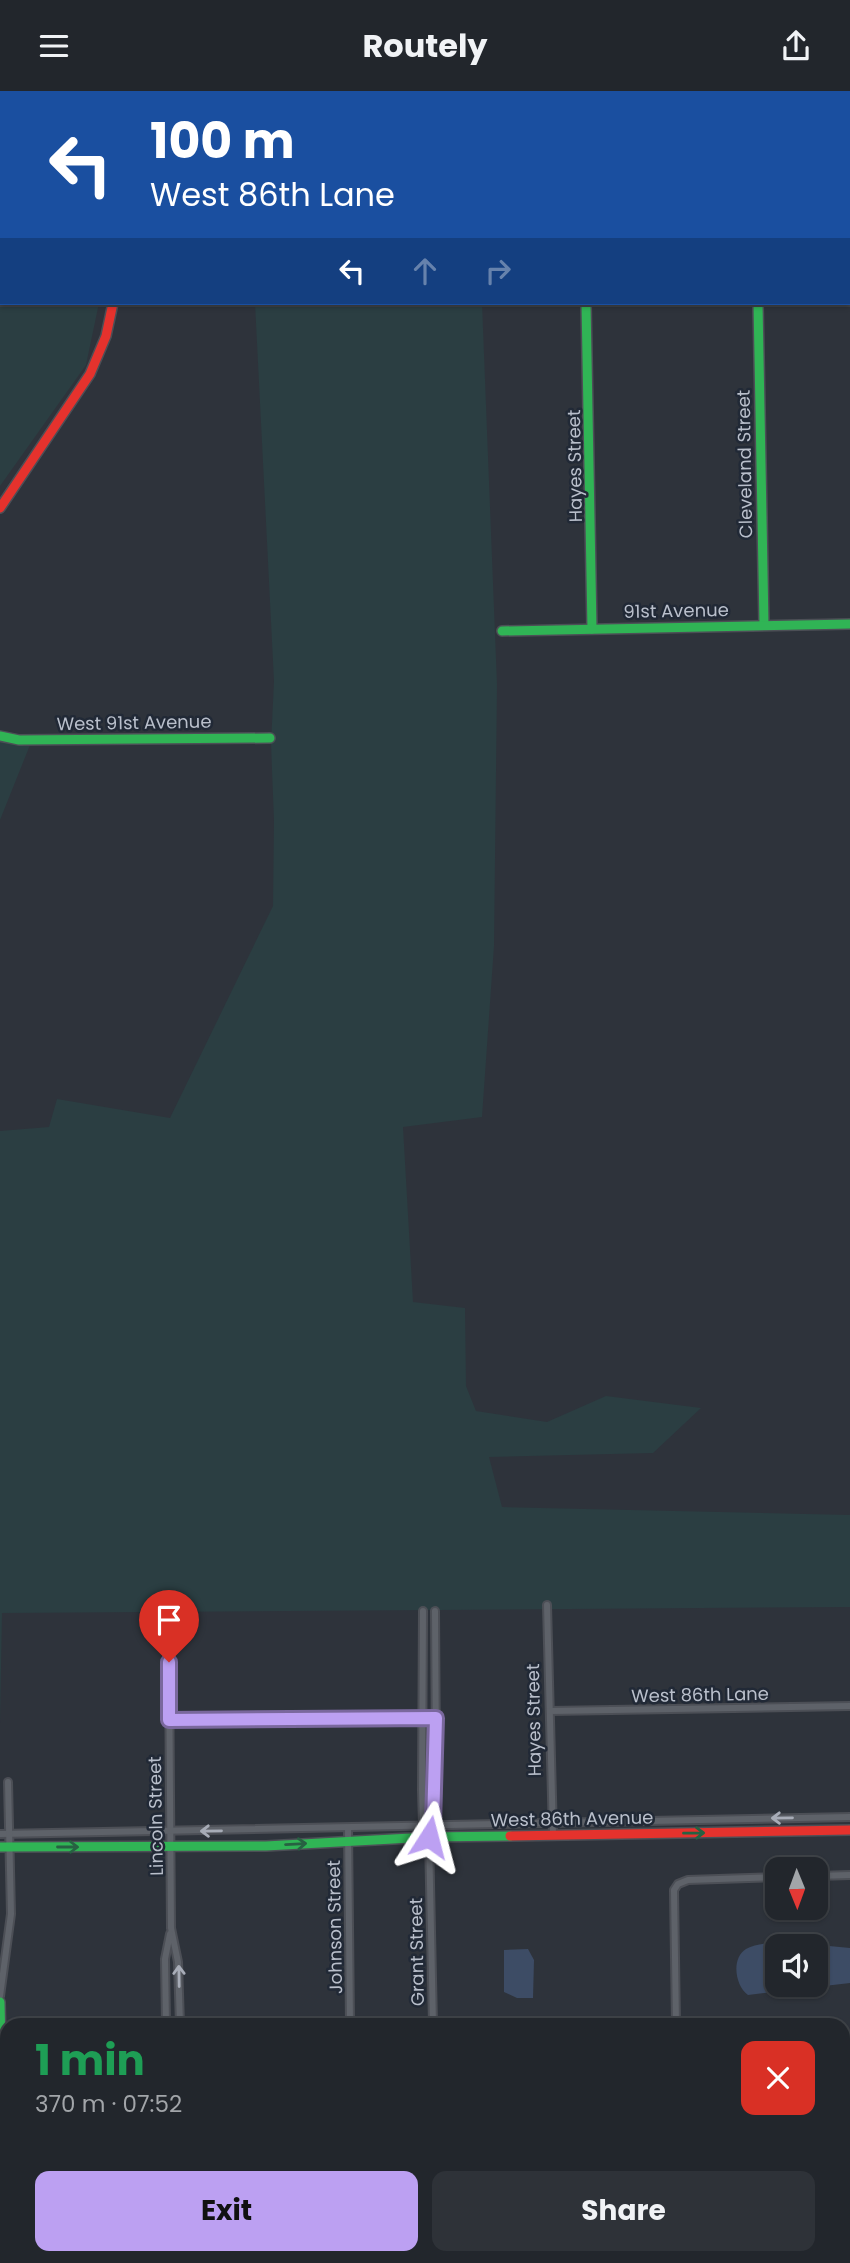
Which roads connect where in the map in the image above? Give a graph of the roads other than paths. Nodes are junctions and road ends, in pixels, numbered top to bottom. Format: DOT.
graph roads {
  1 [pos="112,305"];
  2 [pos="586,305"];
  3 [pos="758,305"];
  4 [pos="0,508"];
  5 [pos="850,624"];
  6 [pos="764,625"];
  7 [pos="592,629"];
  8 [pos="502,631"];
  9 [pos="0,736"];
  10 [pos="270,738"];
  11 [pos="547,1605"];
  12 [pos="422,1611"];
  13 [pos="435,1611"];
  14 [pos="169,1662"];
  15 [pos="850,1706"];
  16 [pos="550,1711"];
  17 [pos="423,1717"];
  18 [pos="436,1718"];
  19 [pos="169,1720"];
  20 [pos="8,1782"];
  21 [pos="850,1817"];
  22 [pos="552,1822"];
  23 [pos="423,1824"];
  24 [pos="433,1824"];
  25 [pos="348,1828"];
  26 [pos="850,1830"];
  27 [pos="170,1832"];
  28 [pos="10,1834"];
  29 [pos="0,1835"];
  30 [pos="553,1835"];
  31 [pos="429,1837"];
  32 [pos="348,1841"];
  33 [pos="170,1846"];
  34 [pos="0,1847"];
  35 [pos="11,1847"];
  36 [pos="850,1875"];
  37 [pos="828,1876"];
  38 [pos="765,1877"];
  39 [pos="171,1928"];
  40 [pos="0,1996"];
  41 [pos="166,2018"];
  42 [pos="180,2018"];
  43 [pos="350,2018"];
  44 [pos="433,2018"];
  45 [pos="676,2018"];
  1 -- 4 [label="street"];
  2 -- 7 [label="street, Hayes Street"];
  3 -- 6 [label="street, Cleveland Street"];
  5 -- 6 [label="street, 91st Avenue"];
  6 -- 7 [label="street, 91st Avenue"];
  7 -- 8 [label="street, 91st Avenue"];
  9 -- 10 [label="street, West 91st Avenue"];
  11 -- 16 [label="street, Hayes Street"];
  12 -- 17 [label="street, Grant Street"];
  13 -- 18 [label="street, Grant Street"];
  14 -- 19 [label="street, Lincoln Street"];
  15 -- 16 [label="street, West 86th Lane"];
  16 -- 22 [label="street, Hayes Street"];
  17 -- 18 [label="street"];
  17 -- 19 [label="street"];
  17 -- 23 [label="street, Grant Street"];
  18 -- 24 [label="street, Grant Street"];
  19 -- 27 [label="street, Lincoln Street"];
  20 -- 28 [label="street"];
  21 -- 22 [label="street, West 86th Avenue, one-way"];
  22 -- 24 [label="street, West 86th Avenue"];
  22 -- 30 [label="street, Hayes Street"];
  23 -- 24 [label="street, West 86th Avenue"];
  23 -- 25 [label="street, West 86th Avenue"];
  23 -- 31 [label="street, Grant Street"];
  24 -- 31 [label="street, Grant Street"];
  25 -- 27 [label="street, West 86th Avenue, one-way"];
  25 -- 32 [label="street, Johnson Street"];
  30 -- 26 [label="street, West 86th Avenue, one-way"];
  27 -- 28 [label="street, West 86th Avenue"];
  27 -- 33 [label="street, Lincoln Street"];
  28 -- 29 [label="street, West 86th Avenue"];
  28 -- 35 [label="street"];
  30 -- 31 [label="street, West 86th Avenue"];
  31 -- 32 [label="street, West 86th Avenue"];
  31 -- 44 [label="street, Grant Street"];
  33 -- 32 [label="street, West 86th Avenue, one-way"];
  32 -- 43 [label="street, Johnson Street"];
  35 -- 33 [label="street, West 86th Avenue, one-way"];
  33 -- 39 [label="street, Lincoln Street"];
  34 -- 35 [label="street, West 86th Avenue"];
  35 -- 40 [label="street"];
  36 -- 37 [label="street"];
  38 -- 45 [label="street"];
  39 -- 41 [label="street, Lincoln Street"];
  42 -- 39 [label="street, Lincoln Street, one-way"];
}
